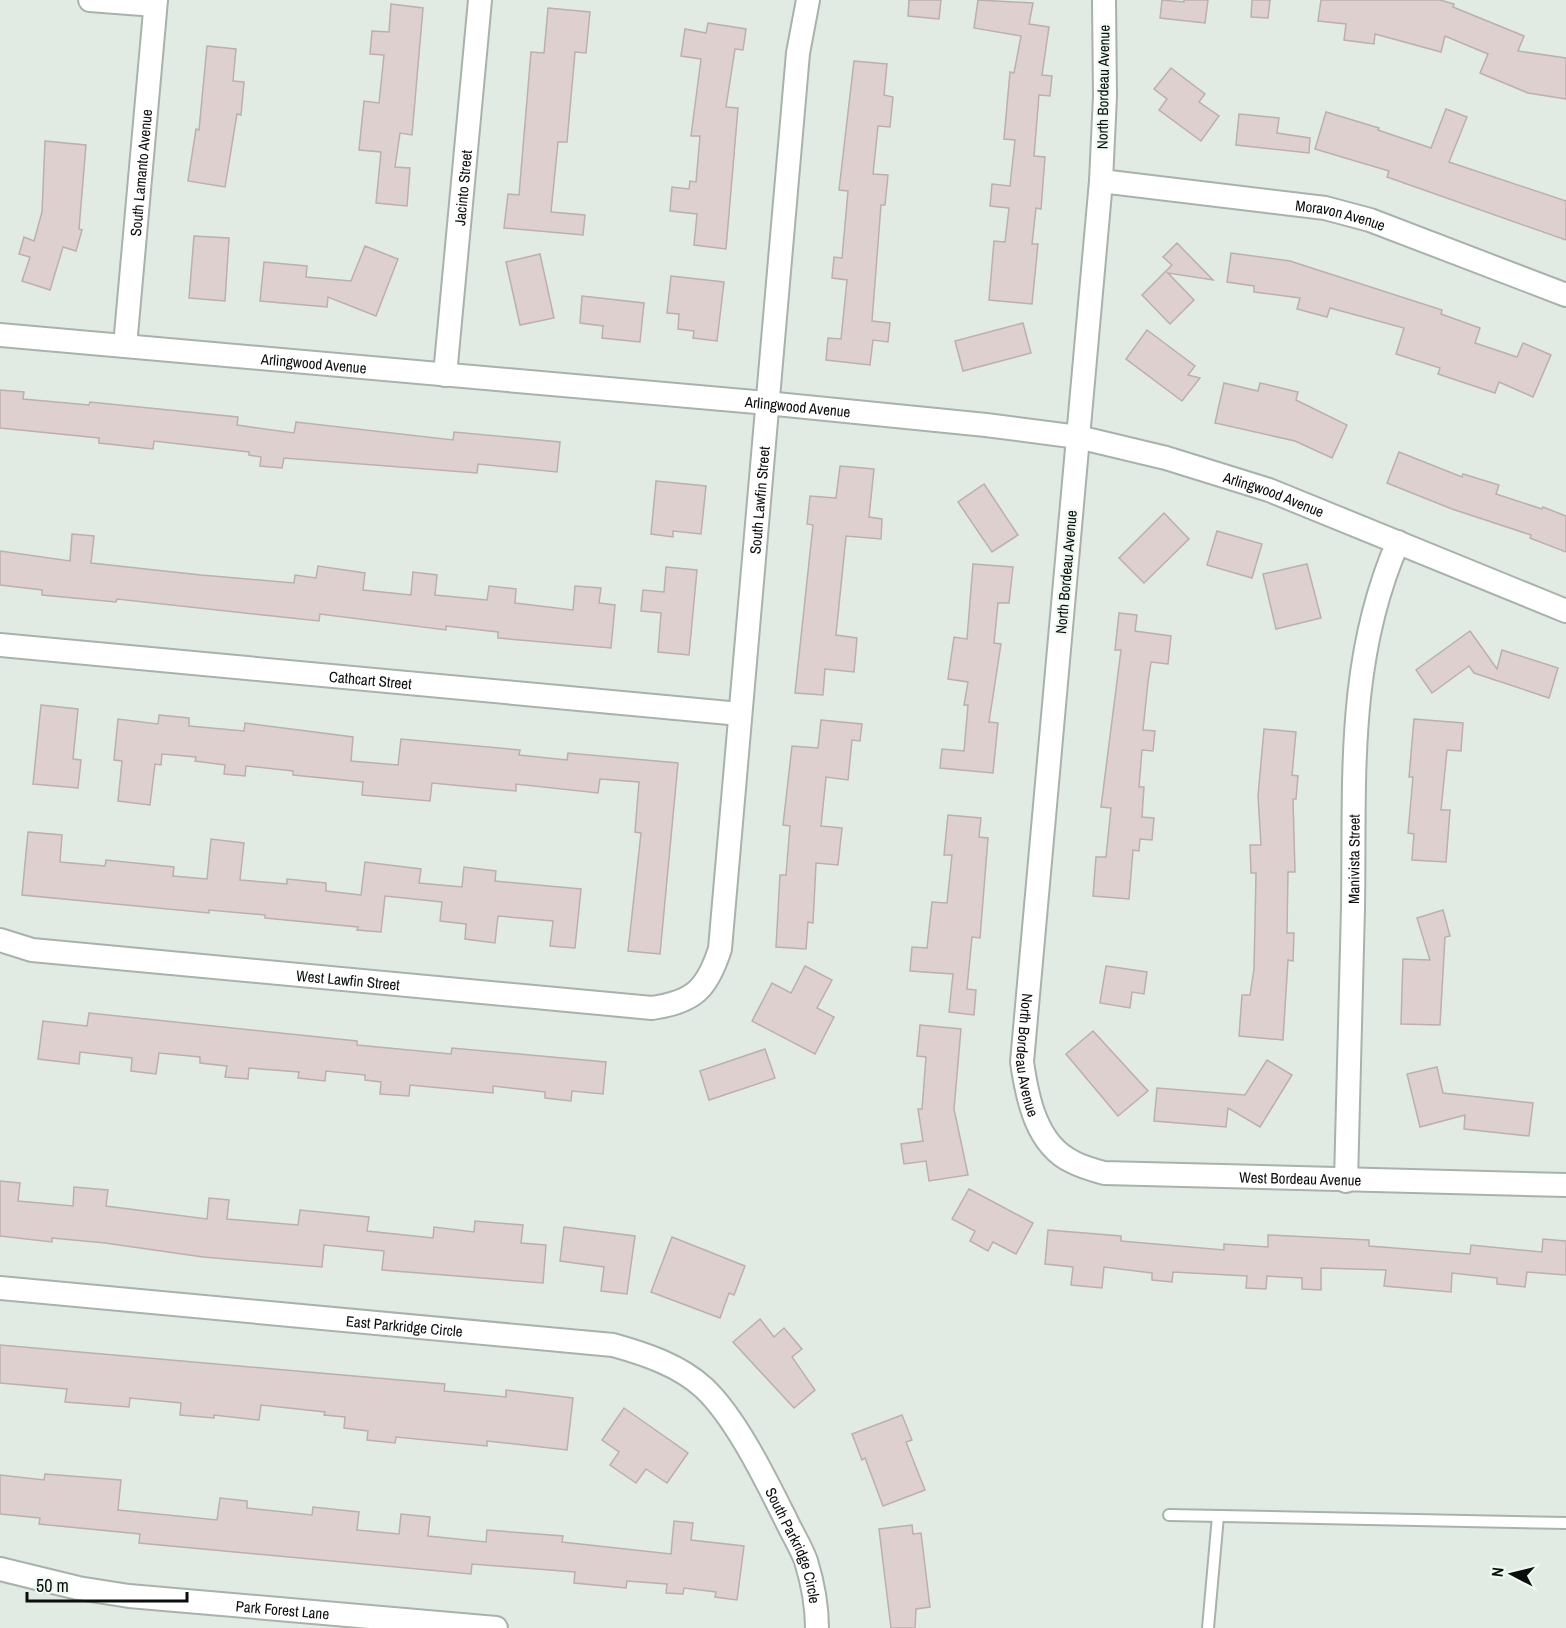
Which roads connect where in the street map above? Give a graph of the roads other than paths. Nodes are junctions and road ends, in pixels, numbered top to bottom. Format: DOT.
graph roads {
  1 [pos="90,0"];
  2 [pos="480,0"];
  3 [pos="808,0"];
  4 [pos="1104,0"];
  5 [pos="155,3"];
  6 [pos="1101,181"];
  7 [pos="1566,295"];
  8 [pos="0,334"];
  9 [pos="125,346"];
  10 [pos="445,375"];
  11 [pos="766,403"];
  12 [pos="1078,437"];
  13 [pos="1398,542"];
  14 [pos="1566,611"];
  15 [pos="0,645"];
  16 [pos="740,714"];
  17 [pos="0,940"];
  18 [pos="696,994"];
  19 [pos="1046,1138"];
  20 [pos="1346,1181"];
  21 [pos="1566,1185"];
  22 [pos="0,1288"];
  23 [pos="757,1466"];
  24 [pos="1169,1515"];
  25 [pos="1218,1516"];
  26 [pos="1566,1523"];
  27 [pos="0,1569"];
  28 [pos="496,1628"];
  29 [pos="817,1628"];
  30 [pos="1208,1628"];
  1 -- 5 [label="street"];
  2 -- 10 [label="street, Jacinto Street"];
  3 -- 11 [label="street, South Lawfin Street"];
  4 -- 6 [label="street, North Bordeau Avenue"];
  5 -- 9 [label="street, South Lamanto Avenue"];
  6 -- 7 [label="street, Moravon Avenue"];
  6 -- 12 [label="street, North Bordeau Avenue"];
  8 -- 9 [label="street, Arlingwood Avenue"];
  9 -- 10 [label="street, Arlingwood Avenue"];
  10 -- 11 [label="street, Arlingwood Avenue"];
  11 -- 12 [label="street, Arlingwood Avenue"];
  11 -- 16 [label="street, South Lawfin Street"];
  12 -- 13 [label="street, Arlingwood Avenue"];
  12 -- 19 [label="street, North Bordeau Avenue"];
  13 -- 14 [label="street, Arlingwood Avenue"];
  13 -- 20 [label="street, Manivista Street"];
  15 -- 16 [label="street, Cathcart Street"];
  16 -- 18 [label="street, South Lawfin Street"];
  17 -- 18 [label="street, West Lawfin Street"];
  19 -- 20 [label="street, West Bordeau Avenue"];
  20 -- 21 [label="street, West Bordeau Avenue"];
  22 -- 23 [label="street, East Parkridge Circle"];
  23 -- 29 [label="street, South Parkridge Circle"];
  24 -- 25 [label="lane"];
  25 -- 26 [label="lane"];
  25 -- 30 [label="lane"];
  27 -- 28 [label="street, Park Forest Lane"];
}
